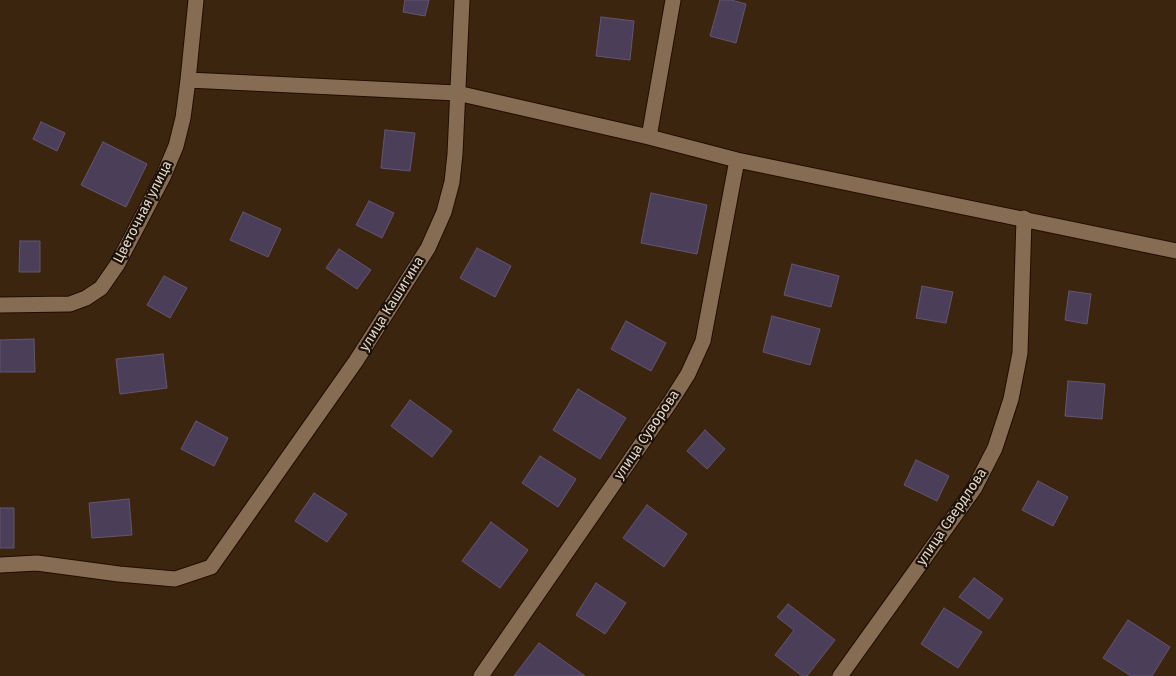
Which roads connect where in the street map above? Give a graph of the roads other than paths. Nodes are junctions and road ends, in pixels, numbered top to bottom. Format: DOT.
graph roads {
  1 [pos="196,0"];
  2 [pos="462,0"];
  3 [pos="673,0"];
  4 [pos="188,80"];
  5 [pos="457,93"];
  6 [pos="649,137"];
  7 [pos="737,160"];
  8 [pos="1024,218"];
  9 [pos="1176,251"];
  10 [pos="0,305"];
  11 [pos="0,565"];
  12 [pos="481,676"];
  13 [pos="840,676"];
  1 -- 4 [label="street, Цветочная улица"];
  2 -- 5 [label="street, улица Кашигина"];
  3 -- 6 [label="street"];
  4 -- 5 [label="street"];
  4 -- 10 [label="street, Цветочная улица"];
  5 -- 6 [label="street"];
  5 -- 11 [label="street, улица Кашигина"];
  6 -- 7 [label="street"];
  7 -- 8 [label="street"];
  7 -- 12 [label="street, улица Суворова"];
  8 -- 9 [label="street"];
  8 -- 13 [label="street, улица Свердлова"];
}
